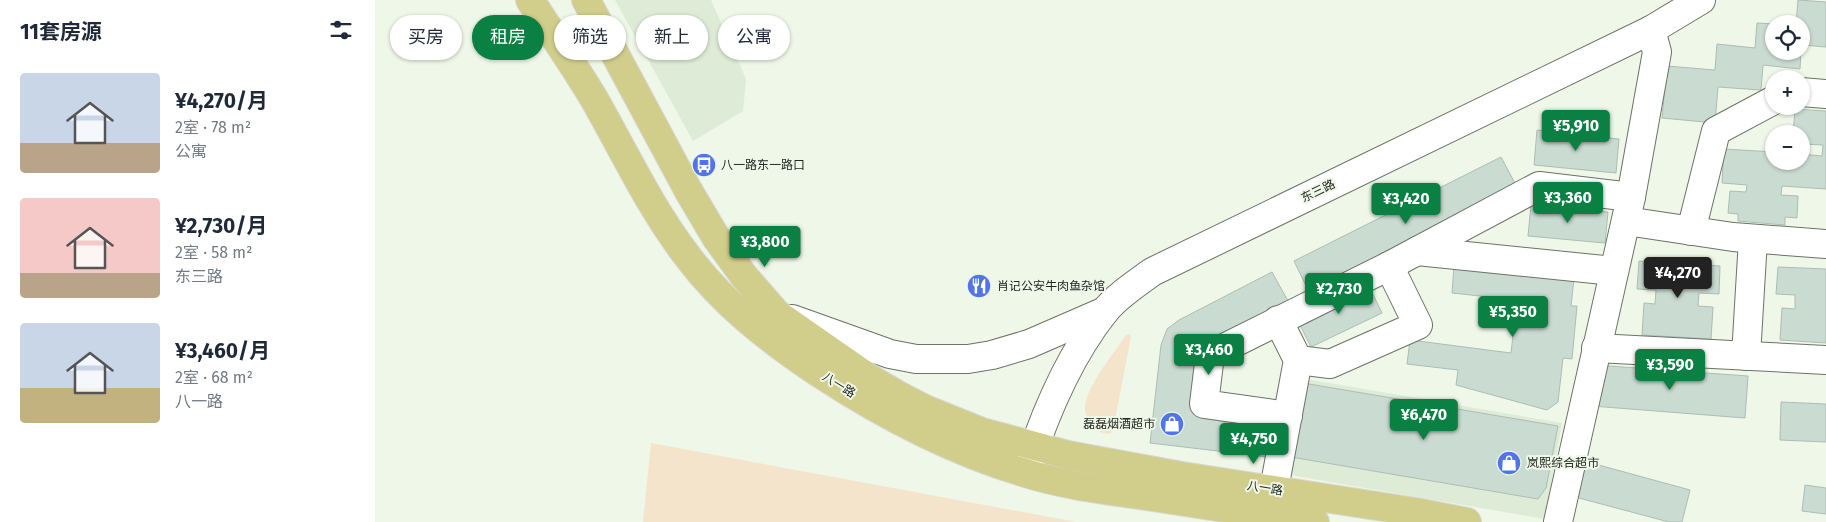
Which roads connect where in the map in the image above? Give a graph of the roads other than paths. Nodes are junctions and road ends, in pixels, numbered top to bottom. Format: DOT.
graph roads {
  1 [pos="530,0"];
  2 [pos="586,0"];
  3 [pos="1701,0"];
  4 [pos="1675,7"];
  5 [pos="1651,30"];
  6 [pos="1810,93"];
  7 [pos="1826,94"];
  8 [pos="1765,105"];
  9 [pos="1628,209"];
  10 [pos="1691,231"];
  11 [pos="1753,239"];
  12 [pos="1826,244"];
  13 [pos="1417,251"];
  14 [pos="1389,266"];
  15 [pos="1614,271"];
  16 [pos="1105,311"];
  17 [pos="777,314"];
  18 [pos="1278,320"];
  19 [pos="1596,348"];
  20 [pos="1746,356"];
  21 [pos="1298,360"];
  22 [pos="1826,360"];
  23 [pos="1288,416"];
  24 [pos="1034,447"];
  25 [pos="1025,474"];
  26 [pos="1274,489"];
  27 [pos="1315,522"];
  28 [pos="1467,522"];
  29 [pos="1558,522"];
  1 -- 25 [label="main road, 八一路"];
  2 -- 17 [label="main road, 八一路"];
  3 -- 4 [label="street, 东三路"];
  4 -- 5 [label="street, 东三路"];
  5 -- 9 [label="street"];
  5 -- 16 [label="street, 东三路"];
  6 -- 7 [label="street"];
  8 -- 10 [label="street"];
  9 -- 10 [label="street"];
  9 -- 13 [label="street"];
  9 -- 15 [label="street"];
  10 -- 11 [label="street"];
  11 -- 12 [label="street"];
  11 -- 20 [label="street"];
  13 -- 14 [label="street"];
  13 -- 15 [label="street"];
  14 -- 18 [label="street"];
  14 -- 21 [label="street"];
  15 -- 19 [label="street"];
  16 -- 17 [label="street"];
  16 -- 24 [label="street, 东三路"];
  17 -- 24 [label="main road, 八一路"];
  18 -- 21 [label="street"];
  18 -- 23 [label="street"];
  19 -- 20 [label="street"];
  19 -- 29 [label="street"];
  20 -- 22 [label="street"];
  21 -- 23 [label="street"];
  23 -- 26 [label="street"];
  24 -- 25 [label="street, 东三路"];
  24 -- 26 [label="main road, 八一路"];
  25 -- 27 [label="main road, 八一路"];
  26 -- 28 [label="main road, 八一路"];
}
